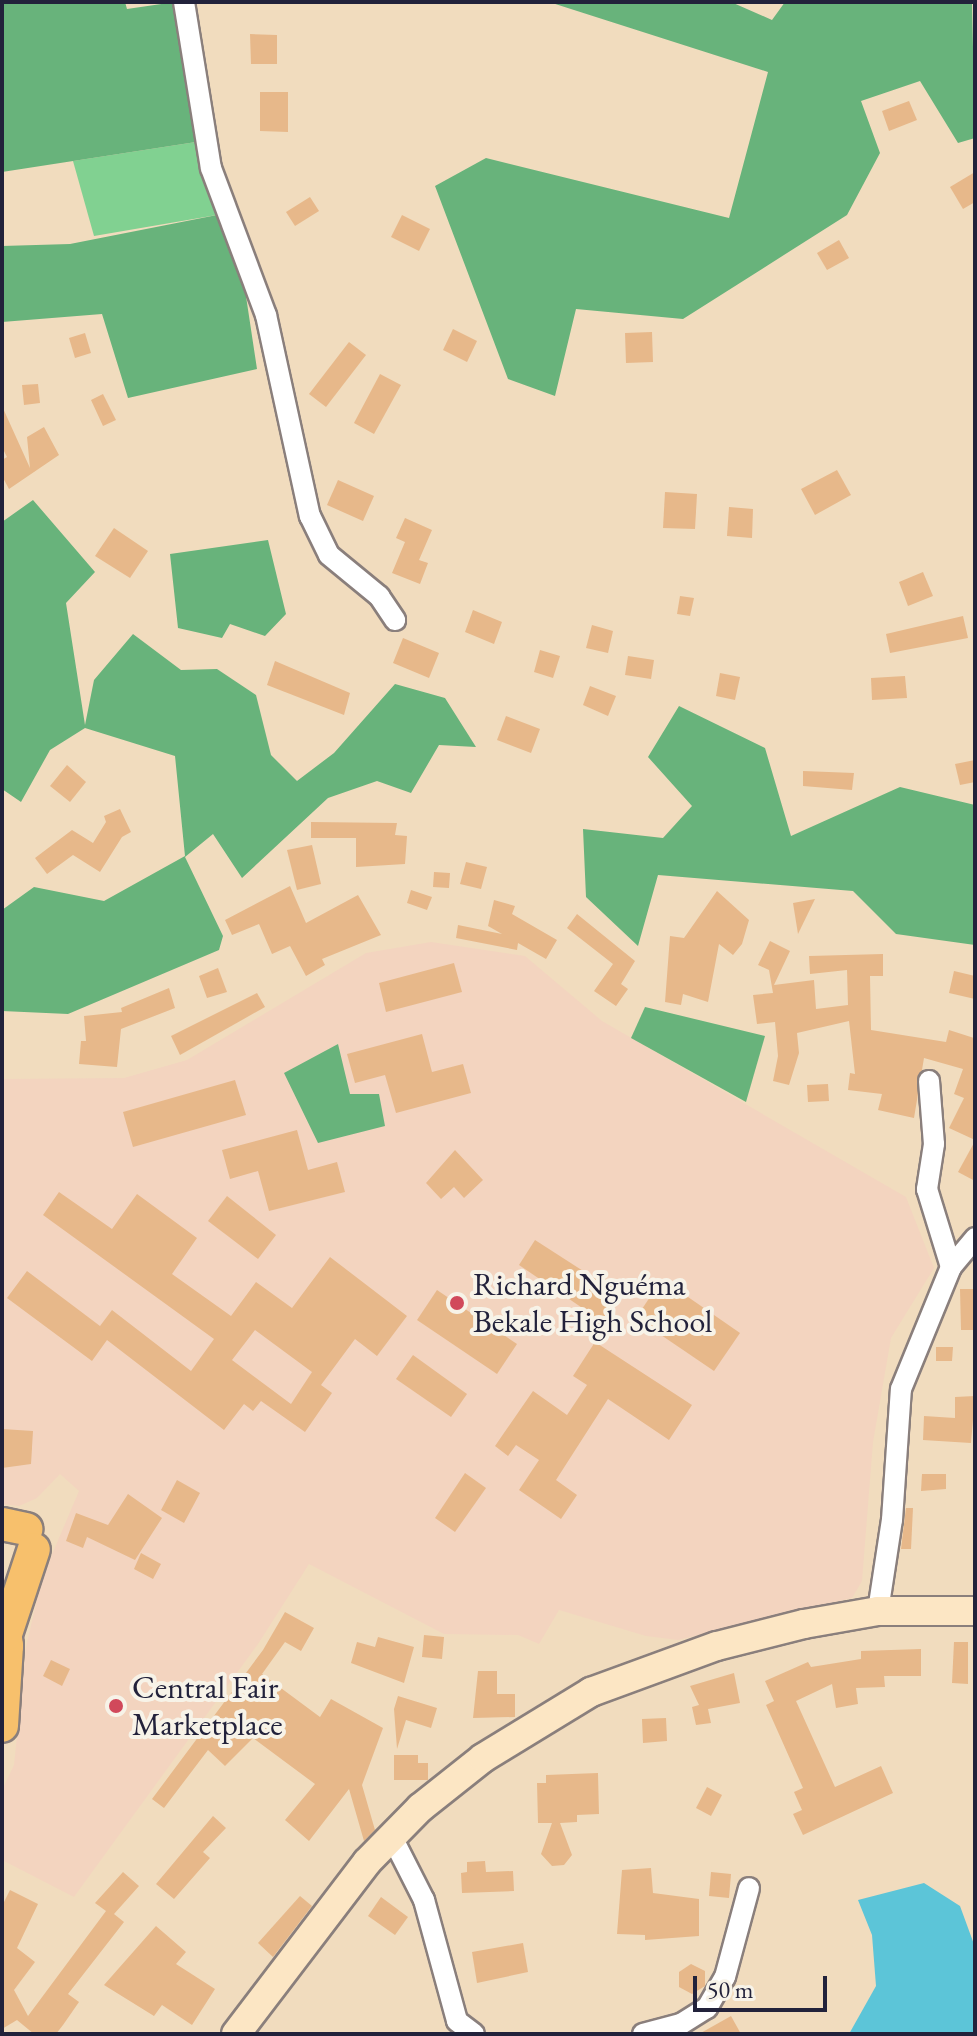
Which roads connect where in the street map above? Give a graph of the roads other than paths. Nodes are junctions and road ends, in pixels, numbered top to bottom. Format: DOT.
graph roads {
  1 [pos="184,2"];
  2 [pos="395,620"];
  3 [pos="929,1081"];
  4 [pos="975,1238"];
  5 [pos="951,1267"];
  6 [pos="21,1534"];
  7 [pos="878,1611"];
  8 [pos="975,1611"];
  9 [pos="4,1622"];
  10 [pos="2,1726"];
  11 [pos="392,1837"];
  12 [pos="749,1888"];
  13 [pos="236,2034"];
  14 [pos="474,2034"];
  15 [pos="643,2034"];
  1 -- 2 [label="street"];
  3 -- 5 [label="street"];
  4 -- 5 [label="street"];
  5 -- 7 [label="street"];
  6 -- 9 [label="main road"];
  7 -- 8 [label="main road"];
  7 -- 11 [label="main road"];
  9 -- 10 [label="main road"];
  11 -- 13 [label="main road"];
  11 -- 14 [label="street"];
  12 -- 15 [label="street"];
}
